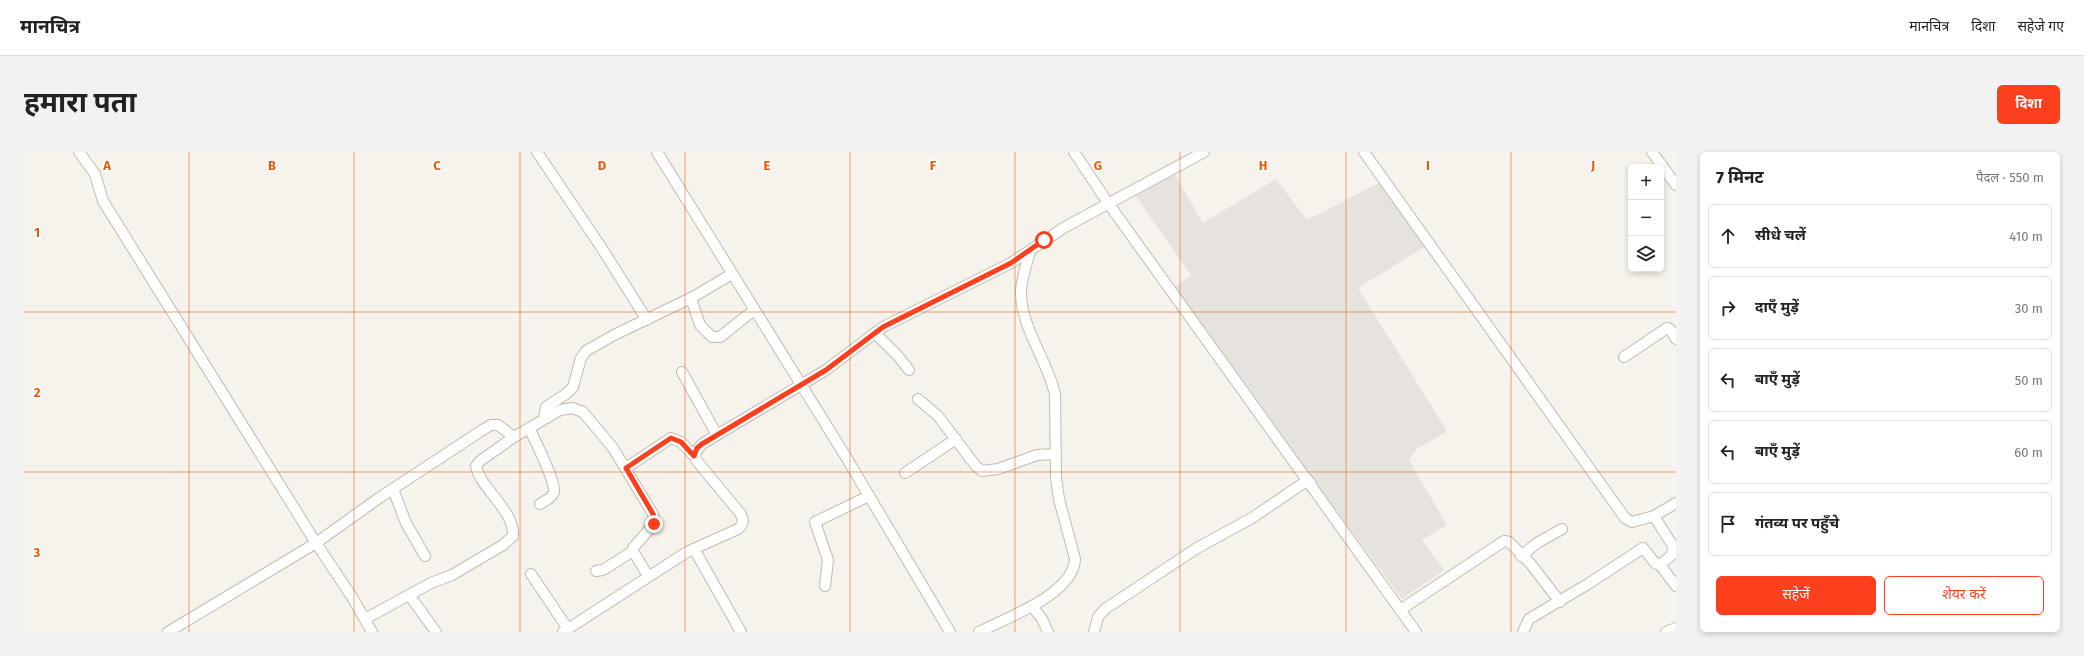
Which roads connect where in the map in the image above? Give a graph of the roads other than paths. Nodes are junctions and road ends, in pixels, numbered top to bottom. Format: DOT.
graph roads {
  1 [pos="79,152"];
  2 [pos="537,152"];
  3 [pos="657,152"];
  4 [pos="1074,152"];
  5 [pos="1204,152"];
  6 [pos="1364,152"];
  7 [pos="1652,152"];
  8 [pos="1676,185"];
  9 [pos="1108,203"];
  10 [pos="1030,251"];
  11 [pos="732,274"];
  12 [pos="691,298"];
  13 [pos="754,310"];
  14 [pos="647,320"];
  15 [pos="874,333"];
  16 [pos="1676,339"];
  17 [pos="1624,357"];
  18 [pos="909,370"];
  19 [pos="682,372"];
  20 [pos="801,385"];
  21 [pos="918,399"];
  22 [pos="544,418"];
  23 [pos="529,428"];
  24 [pos="717,435"];
  25 [pos="514,437"];
  26 [pos="956,439"];
  27 [pos="1054,454"];
  28 [pos="694,456"];
  29 [pos="626,468"];
  30 [pos="905,473"];
  31 [pos="1307,483"];
  32 [pos="393,489"];
  33 [pos="869,496"];
  34 [pos="1676,503"];
  35 [pos="540,504"];
  36 [pos="1654,516"];
  37 [pos="1562,529"];
  38 [pos="316,543"];
  39 [pos="694,549"];
  40 [pos="633,551"];
  41 [pos="425,556"];
  42 [pos="1521,556"];
  43 [pos="1660,565"];
  44 [pos="596,571"];
  45 [pos="531,574"];
  46 [pos="648,576"];
  47 [pos="825,586"];
  48 [pos="1676,586"];
  49 [pos="410,596"];
  50 [pos="1560,602"];
  51 [pos="1032,606"];
  52 [pos="1400,610"];
  53 [pos="365,619"];
  54 [pos="1676,628"];
  55 [pos="566,630"];
  56 [pos="168,632"];
  57 [pos="372,632"];
  58 [pos="436,632"];
  59 [pos="741,632"];
  60 [pos="950,632"];
  61 [pos="978,632"];
  62 [pos="1048,632"];
  63 [pos="1094,632"];
  64 [pos="1416,632"];
  65 [pos="1523,632"];
  66 [pos="1666,632"];
  1 -- 38 [label="street"];
  2 -- 14 [label="street"];
  3 -- 11 [label="street"];
  4 -- 9 [label="street"];
  5 -- 9 [label="street"];
  6 -- 36 [label="street"];
  7 -- 8 [label="street"];
  9 -- 10 [label="street"];
  9 -- 31 [label="street"];
  10 -- 15 [label="street"];
  10 -- 27 [label="street"];
  11 -- 12 [label="street"];
  11 -- 13 [label="street"];
  12 -- 13 [label="street"];
  12 -- 14 [label="street"];
  13 -- 20 [label="street"];
  14 -- 22 [label="street"];
  15 -- 18 [label="street"];
  15 -- 20 [label="street"];
  16 -- 17 [label="street"];
  19 -- 24 [label="street"];
  20 -- 24 [label="street"];
  20 -- 33 [label="street"];
  21 -- 26 [label="street"];
  22 -- 23 [label="street"];
  22 -- 29 [label="street"];
  23 -- 25 [label="street"];
  23 -- 35 [label="street"];
  24 -- 28 [label="street"];
  25 -- 32 [label="street"];
  25 -- 49 [label="street"];
  26 -- 27 [label="street"];
  26 -- 30 [label="street"];
  27 -- 51 [label="street"];
  28 -- 29 [label="street"];
  28 -- 39 [label="street"];
  29 -- 40 [label="street"];
  31 -- 52 [label="street"];
  31 -- 63 [label="street"];
  32 -- 38 [label="street"];
  32 -- 41 [label="street"];
  33 -- 47 [label="street"];
  33 -- 60 [label="street"];
  34 -- 36 [label="street"];
  36 -- 43 [label="street"];
  37 -- 42 [label="street"];
  38 -- 53 [label="street"];
  38 -- 56 [label="street"];
  39 -- 46 [label="street"];
  39 -- 59 [label="street"];
  40 -- 44 [label="street"];
  40 -- 46 [label="street"];
  42 -- 50 [label="street"];
  42 -- 52 [label="street"];
  43 -- 48 [label="street"];
  43 -- 50 [label="street"];
  45 -- 55 [label="street"];
  46 -- 55 [label="street"];
  49 -- 53 [label="street"];
  49 -- 58 [label="street"];
  50 -- 65 [label="street"];
  51 -- 61 [label="street"];
  51 -- 62 [label="street"];
  52 -- 64 [label="street"];
  53 -- 57 [label="street"];
  54 -- 66 [label="street"];
}
